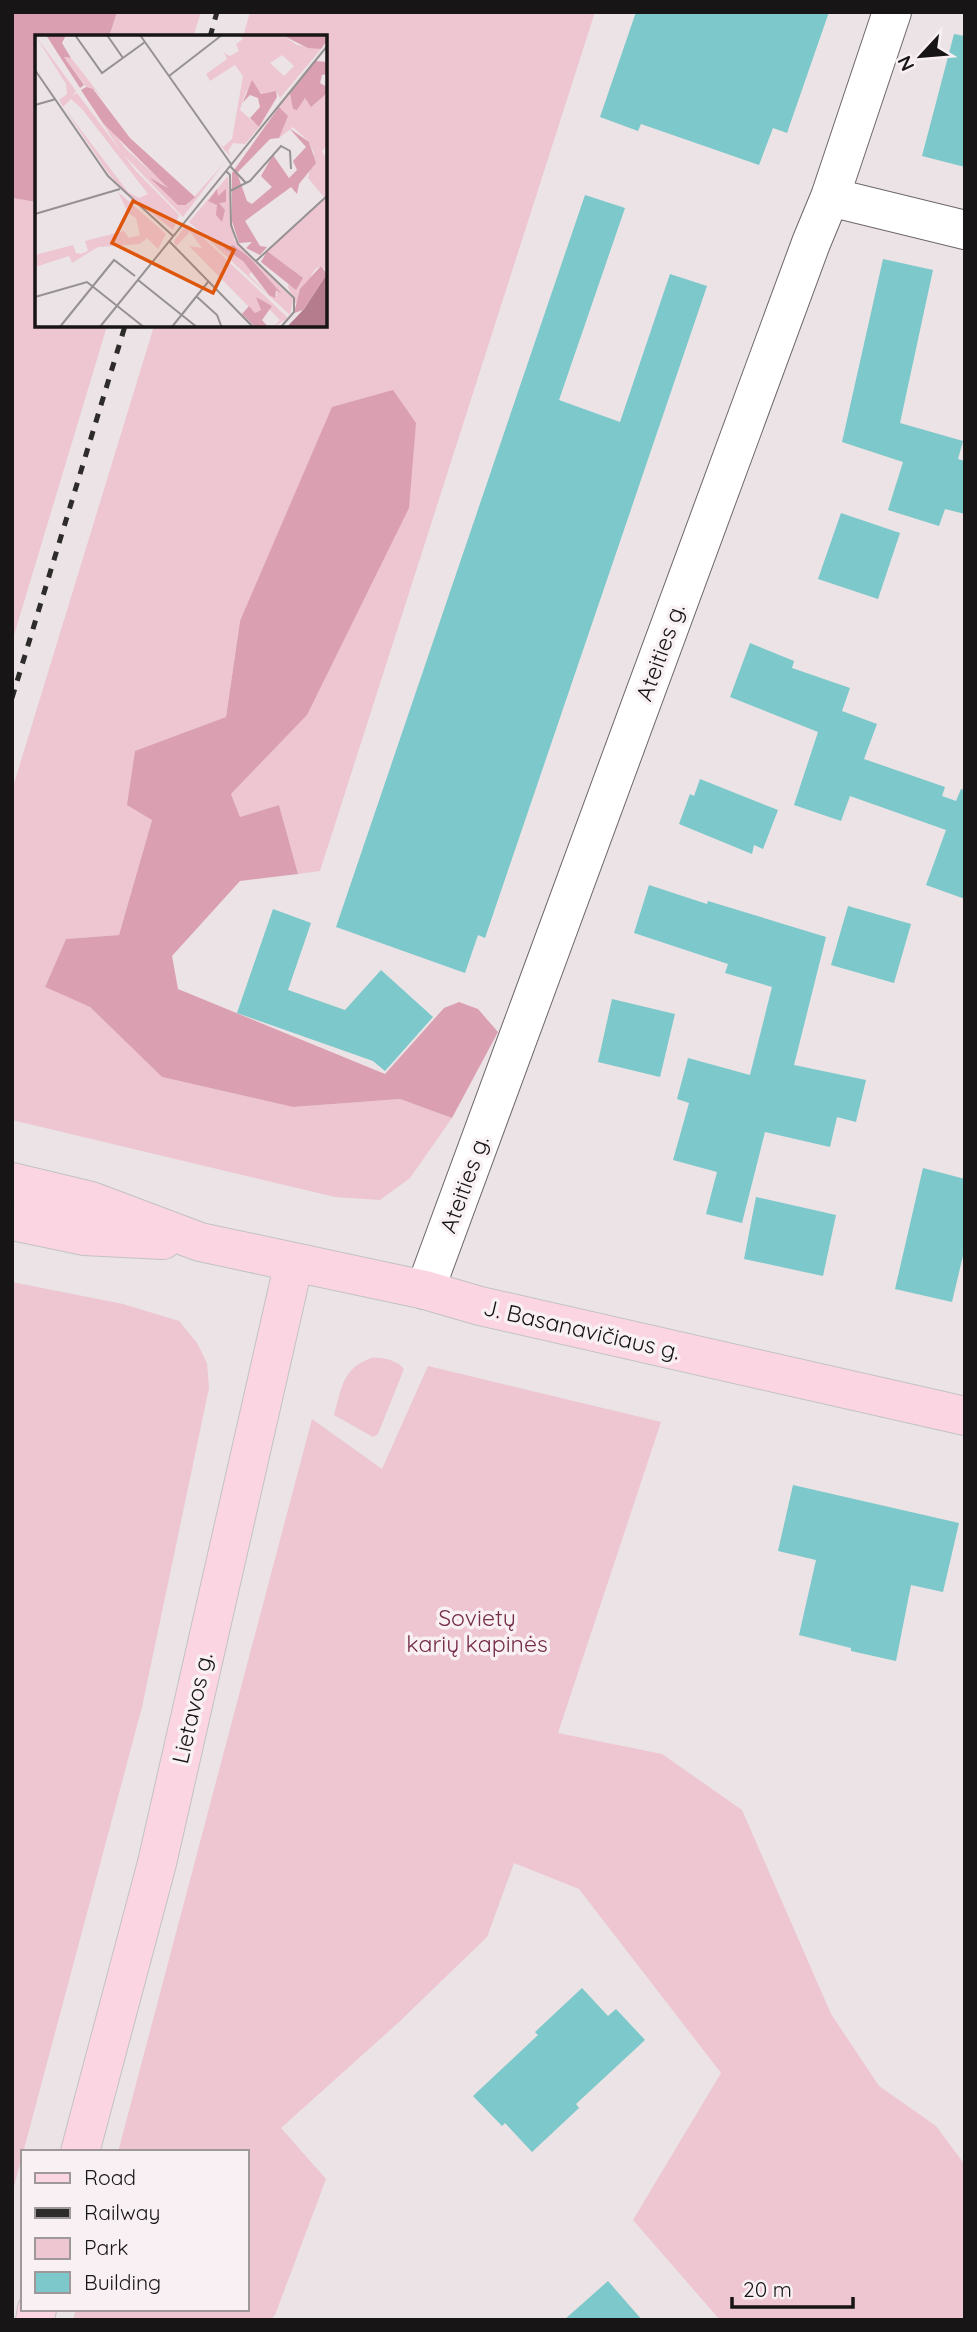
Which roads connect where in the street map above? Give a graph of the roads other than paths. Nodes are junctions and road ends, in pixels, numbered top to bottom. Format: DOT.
graph roads {
  1 [pos="892,12"];
  2 [pos="830,197"];
  3 [pos="965,230"];
  4 [pos="12,1182"];
  5 [pos="12,1221"];
  6 [pos="200,1242"];
  7 [pos="294,1262"];
  8 [pos="425,1290"];
  9 [pos="965,1416"];
  10 [pos="81,2150"];
  1 -- 2 [label="street, Ateities g."];
  2 -- 3 [label="street"];
  2 -- 8 [label="street, Ateities g."];
  4 -- 6 [label="main road, J. Basanavičiaus g."];
  5 -- 6 [label="main road, J. Basanavičiaus g."];
  6 -- 7 [label="main road, J. Basanavičiaus g."];
  7 -- 8 [label="main road, J. Basanavičiaus g."];
  7 -- 10 [label="main road, Lietavos g."];
  8 -- 9 [label="main road, J. Basanavičiaus g."];
}
